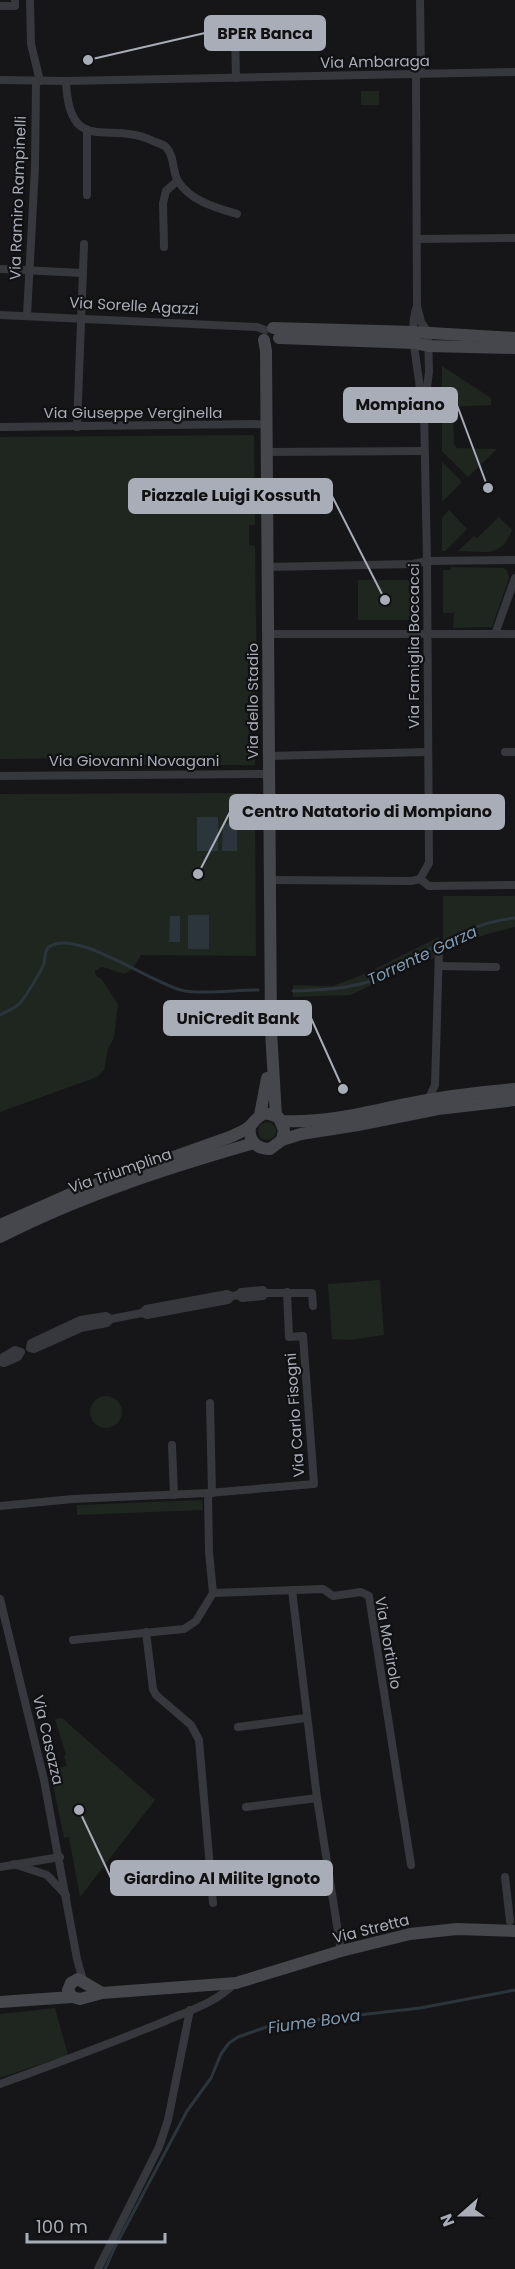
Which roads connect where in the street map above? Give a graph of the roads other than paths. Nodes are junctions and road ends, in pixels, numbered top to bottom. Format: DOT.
graph roads {
  1 [pos="15,0"];
  2 [pos="30,0"];
  3 [pos="420,0"];
  4 [pos="0,6"];
  5 [pos="235,32"];
  6 [pos="515,72"];
  7 [pos="416,75"];
  8 [pos="236,78"];
  9 [pos="0,80"];
  10 [pos="38,81"];
  11 [pos="66,81"];
  12 [pos="87,130"];
  13 [pos="177,181"];
  14 [pos="87,195"];
  15 [pos="237,214"];
  16 [pos="515,238"];
  17 [pos="417,239"];
  18 [pos="84,244"];
  19 [pos="164,247"];
  20 [pos="0,269"];
  21 [pos="29,270"];
  22 [pos="83,273"];
  23 [pos="417,306"];
  24 [pos="0,315"];
  25 [pos="27,316"];
  26 [pos="80,318"];
  27 [pos="428,333"];
  28 [pos="415,337"];
  29 [pos="271,338"];
  30 [pos="515,338"];
  31 [pos="428,346"];
  32 [pos="515,348"];
  33 [pos="424,410"];
  34 [pos="266,424"];
  35 [pos="0,427"];
  36 [pos="77,427"];
  37 [pos="424,451"];
  38 [pos="266,452"];
  39 [pos="515,560"];
  40 [pos="427,561"];
  41 [pos="267,567"];
  42 [pos="515,578"];
  43 [pos="428,633"];
  44 [pos="267,634"];
  45 [pos="495,634"];
  46 [pos="515,634"];
  47 [pos="428,752"];
  48 [pos="268,756"];
  49 [pos="268,774"];
  50 [pos="0,776"];
  51 [pos="420,879"];
  52 [pos="269,880"];
  53 [pos="515,885"];
  54 [pos="439,949"];
  55 [pos="439,966"];
  56 [pos="496,967"];
  57 [pos="271,1051"];
  58 [pos="515,1089"];
  59 [pos="428,1100"];
  60 [pos="515,1100"];
  61 [pos="260,1115"];
  62 [pos="278,1118"];
  63 [pos="250,1126"];
  64 [pos="282,1140"];
  65 [pos="254,1143"];
  66 [pos="0,1226"];
  67 [pos="0,1237"];
  68 [pos="287,1292"];
  69 [pos="313,1306"];
  70 [pos="0,1360"];
  71 [pos="210,1403"];
  72 [pos="172,1445"];
  73 [pos="210,1493"];
  74 [pos="174,1494"];
  75 [pos="0,1506"];
  76 [pos="292,1590"];
  77 [pos="213,1593"];
  78 [pos="0,1599"];
  79 [pos="147,1632"];
  80 [pos="73,1640"];
  81 [pos="306,1718"];
  82 [pos="238,1727"];
  83 [pos="317,1798"];
  84 [pos="246,1807"];
  85 [pos="60,1857"];
  86 [pos="14,1864"];
  87 [pos="411,1865"];
  88 [pos="0,1867"];
  89 [pos="505,1877"];
  90 [pos="329,1879"];
  91 [pos="246,1890"];
  92 [pos="66,1896"];
  93 [pos="213,1903"];
  94 [pos="512,1925"];
  95 [pos="341,1951"];
  96 [pos="236,1983"];
  97 [pos="78,1988"];
  98 [pos="0,2002"];
  99 [pos="190,2010"];
  100 [pos="0,2084"];
  101 [pos="98,2269"];
  1 -- 4 [label="street"];
  2 -- 10 [label="street, Via Ramiro Rampinelli"];
  3 -- 7 [label="street, Via Famiglia Boccacci"];
  5 -- 8 [label="street"];
  6 -- 7 [label="street, Via Ambaraga"];
  7 -- 8 [label="street, Via Ambaraga"];
  7 -- 17 [label="street, Via Famiglia Boccacci"];
  8 -- 11 [label="street, Via Ambaraga"];
  9 -- 10 [label="street, Via Ambaraga"];
  10 -- 11 [label="street, Via Ambaraga"];
  10 -- 21 [label="street, Via Ramiro Rampinelli"];
  11 -- 12 [label="street"];
  12 -- 13 [label="street"];
  12 -- 14 [label="street"];
  13 -- 15 [label="street"];
  13 -- 19 [label="street"];
  16 -- 17 [label="street"];
  17 -- 23 [label="street, Via Famiglia Boccacci"];
  18 -- 22 [label="street"];
  20 -- 21 [label="street"];
  21 -- 22 [label="street"];
  21 -- 25 [label="street, Via Ramiro Rampinelli"];
  22 -- 26 [label="street"];
  23 -- 27 [label="street, Via Famiglia Boccacci"];
  23 -- 28 [label="street, Via Famiglia Boccacci"];
  24 -- 25 [label="street, Via Sorelle Agazzi"];
  25 -- 26 [label="street, Via Sorelle Agazzi"];
  26 -- 29 [label="street, Via Sorelle Agazzi"];
  26 -- 36 [label="street"];
  27 -- 28 [label="street"];
  27 -- 30 [label="street"];
  27 -- 31 [label="street, Via Famiglia Boccacci"];
  28 -- 29 [label="street, Via Sorelle Agazzi"];
  28 -- 31 [label="street"];
  28 -- 33 [label="street, Via Famiglia Boccacci"];
  29 -- 34 [label="street, Via dello Stadio"];
  31 -- 32 [label="street"];
  31 -- 33 [label="street, Via Famiglia Boccacci"];
  33 -- 37 [label="street, Via Famiglia Boccacci"];
  34 -- 36 [label="street, Via Giuseppe Verginella"];
  34 -- 38 [label="street, Via dello Stadio"];
  35 -- 36 [label="street, Via Giuseppe Verginella"];
  37 -- 38 [label="street"];
  37 -- 40 [label="street, Via Famiglia Boccacci"];
  38 -- 41 [label="street, Via dello Stadio"];
  39 -- 40 [label="street"];
  40 -- 41 [label="street"];
  40 -- 43 [label="street, Via Famiglia Boccacci"];
  41 -- 44 [label="street, Via dello Stadio"];
  42 -- 45 [label="street"];
  43 -- 44 [label="street"];
  43 -- 45 [label="street"];
  43 -- 47 [label="street, Via Famiglia Boccacci"];
  44 -- 48 [label="street, Via dello Stadio"];
  45 -- 46 [label="street"];
  47 -- 48 [label="street"];
  47 -- 51 [label="street, Via Famiglia Boccacci"];
  48 -- 49 [label="street, Via dello Stadio"];
  49 -- 50 [label="street, Via Giovanni Novagani"];
  49 -- 52 [label="street, Via dello Stadio"];
  51 -- 52 [label="street"];
  51 -- 53 [label="street"];
  52 -- 57 [label="street, Via dello Stadio"];
  54 -- 55 [label="street"];
  55 -- 56 [label="street"];
  55 -- 59 [label="street"];
  57 -- 61 [label="street, Via dello Stadio"];
  57 -- 62 [label="street, Via dello Stadio"];
  58 -- 59 [label="street"];
  59 -- 62 [label="street"];
  60 -- 64 [label="street, Via Triumplina"];
  61 -- 62 [label="street"];
  61 -- 63 [label="street, Via Triumplina"];
  62 -- 64 [label="street"];
  63 -- 65 [label="street"];
  63 -- 66 [label="street, Via Triumplina"];
  64 -- 65 [label="street, Via Triumplina"];
  65 -- 67 [label="street, Via Triumplina"];
  68 -- 69 [label="street"];
  68 -- 70 [label="street"];
  68 -- 73 [label="street, Via Carlo Fisogni"];
  71 -- 73 [label="street"];
  72 -- 74 [label="street"];
  73 -- 74 [label="street, Via Carlo Fisogni"];
  73 -- 77 [label="street"];
  74 -- 75 [label="street, Via Carlo Fisogni"];
  76 -- 77 [label="street"];
  76 -- 81 [label="street"];
  76 -- 87 [label="street, Via Mortirolo"];
  77 -- 79 [label="street"];
  78 -- 85 [label="street, Via Casazza"];
  79 -- 80 [label="street"];
  79 -- 93 [label="street"];
  81 -- 82 [label="street"];
  81 -- 83 [label="street"];
  83 -- 84 [label="street"];
  83 -- 90 [label="street"];
  85 -- 86 [label="street"];
  85 -- 92 [label="street, Via Casazza"];
  86 -- 88 [label="street"];
  86 -- 92 [label="street"];
  89 -- 94 [label="street, Via Stretta"];
  90 -- 91 [label="street"];
  90 -- 95 [label="street"];
  92 -- 97 [label="street, Via Casazza"];
  94 -- 95 [label="street, Via Stretta"];
  95 -- 96 [label="street, Via Stretta"];
  96 -- 97 [label="street, Via Stretta"];
  96 -- 99 [label="street, Via Stretta"];
  97 -- 98 [label="street"];
  99 -- 100 [label="street, Via Stretta"];
  99 -- 101 [label="street"];
}
